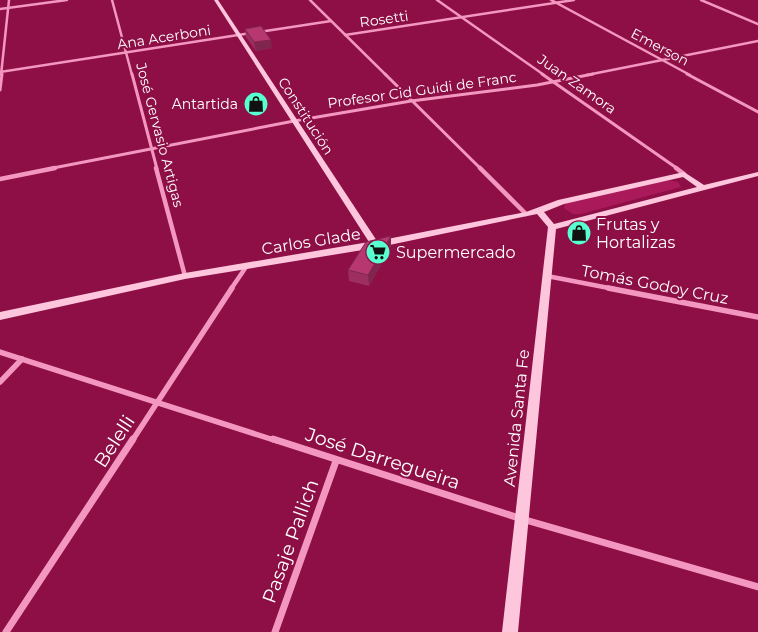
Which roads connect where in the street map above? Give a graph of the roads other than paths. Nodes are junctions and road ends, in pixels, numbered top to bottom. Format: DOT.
graph roads {
  1 [pos="9,0"];
  2 [pos="66,0"];
  3 [pos="112,0"];
  4 [pos="216,0"];
  5 [pos="310,0"];
  6 [pos="437,0"];
  7 [pos="552,0"];
  8 [pos="574,0"];
  9 [pos="701,0"];
  10 [pos="557,3"];
  11 [pos="8,8"];
  12 [pos="0,9"];
  13 [pos="462,18"];
  14 [pos="331,21"];
  15 [pos="758,24"];
  16 [pos="239,35"];
  17 [pos="345,35"];
  18 [pos="758,41"];
  19 [pos="126,53"];
  20 [pos="663,60"];
  21 [pos="1,72"];
  22 [pos="553,82"];
  23 [pos="0,90"];
  24 [pos="411,101"];
  25 [pos="758,112"];
  26 [pos="294,121"];
  27 [pos="152,149"];
  28 [pos="684,174"];
  29 [pos="758,174"];
  30 [pos="0,179"];
  31 [pos="703,188"];
  32 [pos="539,211"];
  33 [pos="526,214"];
  34 [pos="552,227"];
  35 [pos="375,245"];
  36 [pos="246,266"];
  37 [pos="185,276"];
  38 [pos="547,276"];
  39 [pos="0,316"];
  40 [pos="758,317"];
  41 [pos="0,352"];
  42 [pos="22,359"];
  43 [pos="0,382"];
  44 [pos="158,402"];
  45 [pos="336,461"];
  46 [pos="522,519"];
  47 [pos="758,587"];
  48 [pos="6,632"];
  49 [pos="275,632"];
  50 [pos="510,632"];
  1 -- 11 [label="street"];
  2 -- 11 [label="street"];
  3 -- 19 [label="street, José Gervasio Artigas"];
  4 -- 16 [label="street, Constitución"];
  5 -- 14 [label="street"];
  6 -- 13 [label="street, Juan Zamora"];
  7 -- 10 [label="street, Emerson"];
  8 -- 10 [label="street, Rosetti"];
  9 -- 15 [label="street"];
  10 -- 13 [label="street, Rosetti"];
  10 -- 20 [label="street, Emerson"];
  11 -- 12 [label="street"];
  11 -- 21 [label="street"];
  13 -- 17 [label="street, Rosetti"];
  13 -- 22 [label="street, Juan Zamora"];
  14 -- 16 [label="street, Ana Acerboni"];
  14 -- 17 [label="street"];
  16 -- 19 [label="street, Ana Acerboni"];
  16 -- 26 [label="street, Constitución"];
  17 -- 24 [label="street"];
  18 -- 20 [label="street, Profesor Cid Guidi de Franc"];
  19 -- 21 [label="street, Ana Acerboni"];
  19 -- 27 [label="street, José Gervasio Artigas"];
  20 -- 22 [label="street, Profesor Cid Guidi de Franc"];
  20 -- 25 [label="street, Emerson"];
  21 -- 23 [label="street"];
  22 -- 24 [label="street, Profesor Cid Guidi de Franc"];
  22 -- 28 [label="street, Juan Zamora"];
  24 -- 26 [label="street, Profesor Cid Guidi de Franc"];
  24 -- 33 [label="street"];
  26 -- 27 [label="street, Profesor Cid Guidi de Franc"];
  26 -- 35 [label="street, Constitución"];
  27 -- 30 [label="street, Profesor Cid Guidi de Franc"];
  27 -- 37 [label="street, José Gervasio Artigas"];
  28 -- 31 [label="street, Juan Zamora"];
  28 -- 32 [label="street, Carlos Glade"];
  29 -- 31 [label="street"];
  31 -- 34 [label="street"];
  32 -- 33 [label="street, Carlos Glade"];
  32 -- 34 [label="street"];
  33 -- 35 [label="street, Carlos Glade"];
  34 -- 38 [label="street, Avenida Santa Fe"];
  35 -- 36 [label="street, Carlos Glade"];
  36 -- 37 [label="street, Carlos Glade"];
  36 -- 44 [label="street, Belelli"];
  37 -- 39 [label="street, Carlos Glade"];
  38 -- 40 [label="street, Tomás Godoy Cruz"];
  38 -- 46 [label="street, Avenida Santa Fe"];
  41 -- 42 [label="street, José Darregueira"];
  42 -- 43 [label="street"];
  42 -- 44 [label="street, José Darregueira"];
  44 -- 45 [label="street, José Darregueira"];
  44 -- 48 [label="street, Belelli"];
  45 -- 46 [label="street, José Darregueira"];
  45 -- 49 [label="street, Pasaje Pallich"];
  46 -- 47 [label="street, José Darregueira"];
  46 -- 50 [label="street, Avenida Santa Fe"];
}
